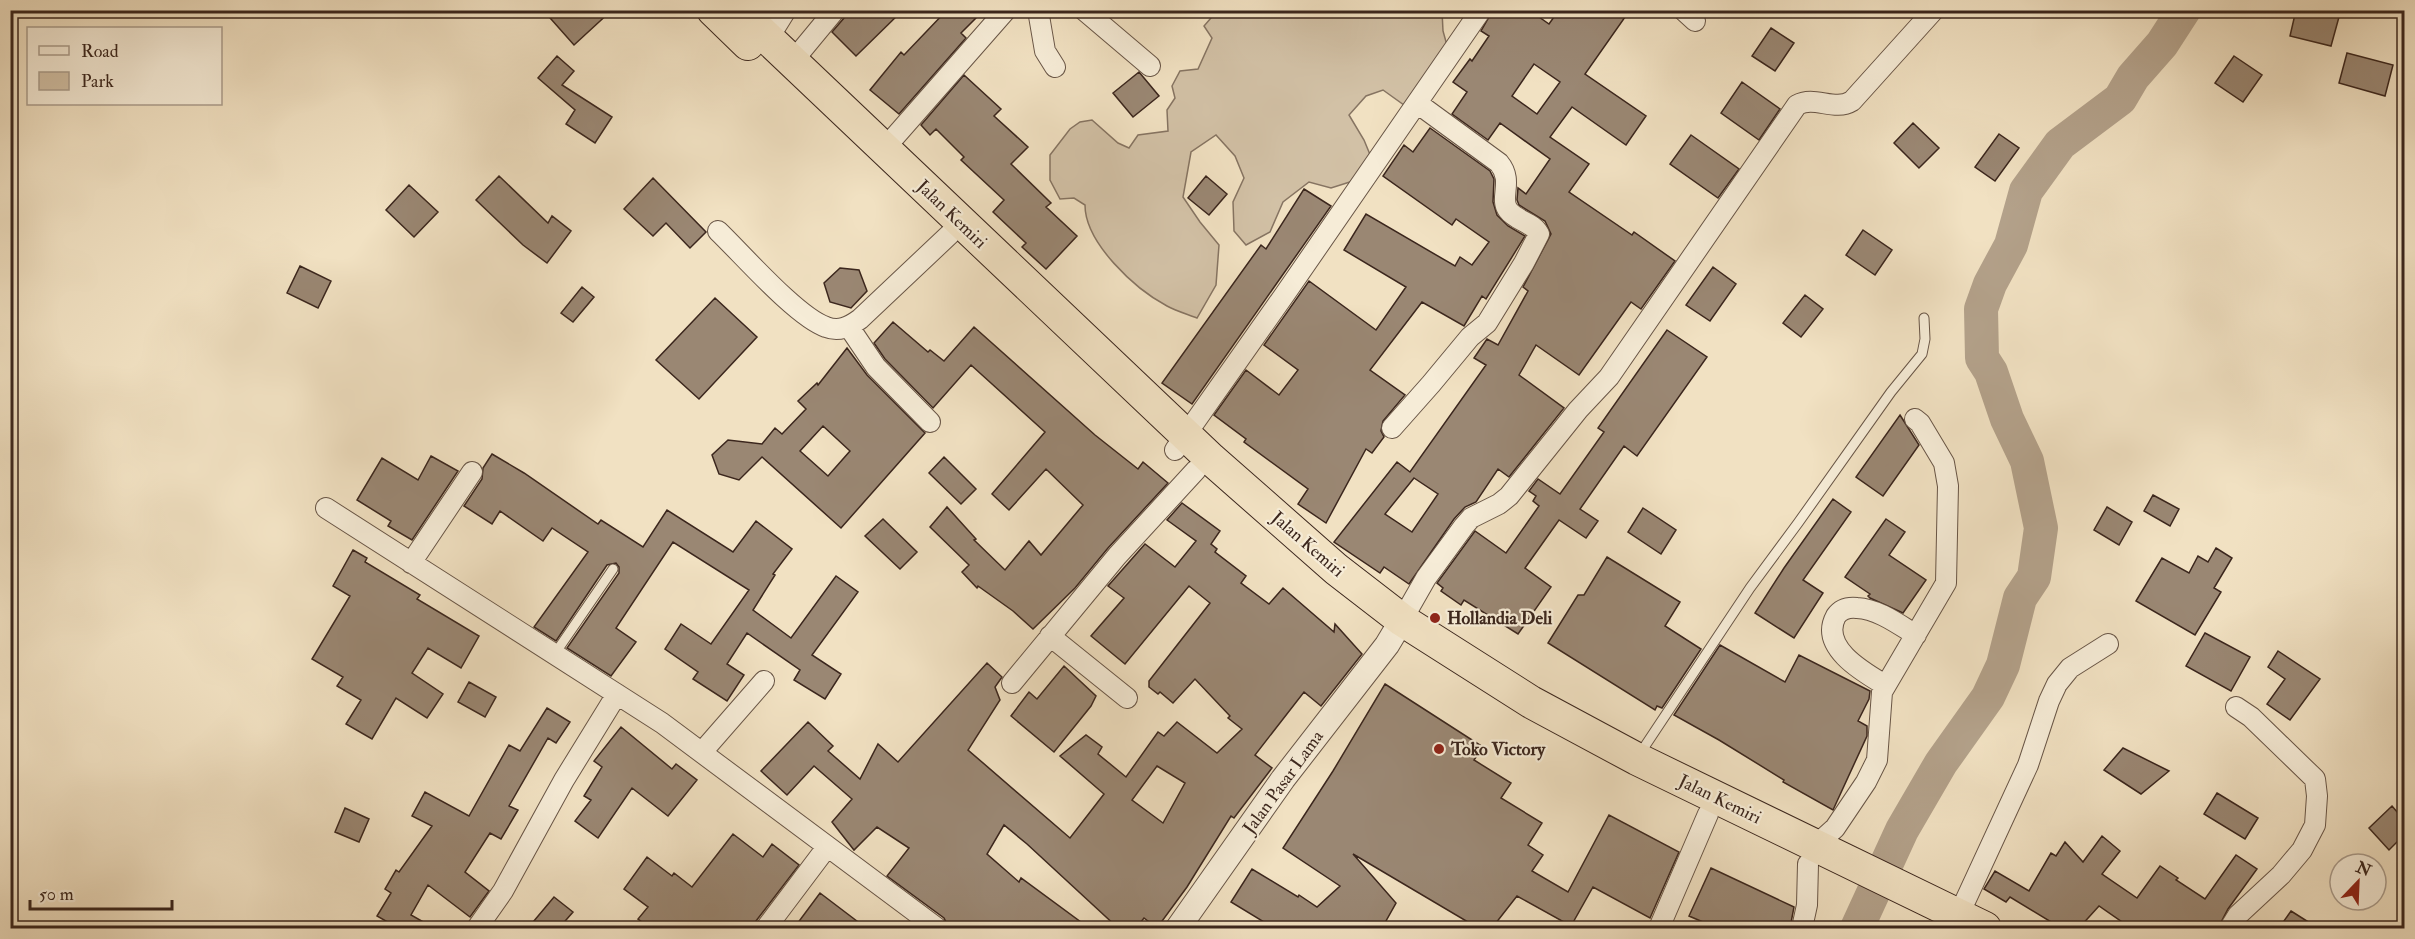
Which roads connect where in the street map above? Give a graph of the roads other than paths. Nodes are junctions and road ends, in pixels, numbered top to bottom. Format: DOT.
graph roads {
  1 [pos="713,10"];
  2 [pos="786,10"];
  3 [pos="835,10"];
  4 [pos="1006,10"];
  5 [pos="1038,10"];
  6 [pos="1084,10"];
  7 [pos="1481,10"];
  8 [pos="1934,10"];
  9 [pos="751,29"];
  10 [pos="792,62"];
  11 [pos="1149,66"];
  12 [pos="1055,67"];
  13 [pos="1418,103"];
  14 [pos="884,149"];
  15 [pos="718,231"];
  16 [pos="950,234"];
  17 [pos="1924,318"];
  18 [pos="849,327"];
  19 [pos="1915,418"];
  20 [pos="930,422"];
  21 [pos="1392,428"];
  22 [pos="1185,452"];
  23 [pos="472,472"];
  24 [pos="326,508"];
  25 [pos="411,562"];
  26 [pos="613,569"];
  27 [pos="1397,629"];
  28 [pos="1916,635"];
  29 [pos="1050,636"];
  30 [pos="2108,644"];
  31 [pos="554,655"];
  32 [pos="764,681"];
  33 [pos="1012,683"];
  34 [pos="1885,685"];
  35 [pos="617,694"];
  36 [pos="1127,698"];
  37 [pos="2236,707"];
  38 [pos="702,752"];
  39 [pos="1636,759"];
  40 [pos="1708,814"];
  41 [pos="827,847"];
  42 [pos="1818,858"];
  43 [pos="1948,920"];
  44 [pos="477,928"];
  45 [pos="766,928"];
  46 [pos="937,928"];
  47 [pos="1178,928"];
  48 [pos="1659,928"];
  49 [pos="1802,928"];
  50 [pos="2230,928"];
  1 -- 9 [label="highway"];
  2 -- 9 [label="street"];
  3 -- 10 [label="street"];
  4 -- 14 [label="street"];
  5 -- 12 [label="street"];
  6 -- 11 [label="street"];
  7 -- 13 [label="street"];
  8 -- 27 [label="street"];
  9 -- 10 [label="highway, Jalan Kemiri"];
  9 -- 16 [label="highway, Jalan Kemiri"];
  10 -- 14 [label="highway, Jalan Kemiri"];
  13 -- 21 [label="street"];
  13 -- 22 [label="street"];
  14 -- 22 [label="highway, Jalan Kemiri"];
  15 -- 18 [label="street"];
  16 -- 18 [label="street"];
  16 -- 22 [label="highway, Jalan Kemiri"];
  17 -- 39 [label="lane"];
  18 -- 20 [label="street"];
  19 -- 28 [label="street"];
  22 -- 27 [label="highway, Jalan Kemiri"];
  22 -- 29 [label="street"];
  23 -- 25 [label="street"];
  24 -- 25 [label="street"];
  25 -- 31 [label="street"];
  26 -- 31 [label="lane"];
  27 -- 39 [label="highway, Jalan Kemiri"];
  27 -- 40 [label="highway, Jalan Kemiri"];
  27 -- 47 [label="street, Jalan Pasar Lama"];
  28 -- 34 [label="street"];
  28 -- 34 [label="street"];
  29 -- 33 [label="street"];
  29 -- 36 [label="street"];
  30 -- 43 [label="street"];
  31 -- 35 [label="street"];
  32 -- 38 [label="street"];
  34 -- 42 [label="street"];
  35 -- 38 [label="street"];
  35 -- 44 [label="street"];
  37 -- 50 [label="street"];
  38 -- 41 [label="street"];
  39 -- 42 [label="highway, Jalan Kemiri"];
  40 -- 42 [label="highway, Jalan Kemiri"];
  40 -- 48 [label="street"];
  41 -- 45 [label="street"];
  41 -- 46 [label="street"];
  42 -- 43 [label="highway, Jalan Kemiri"];
  42 -- 49 [label="street"];
}
